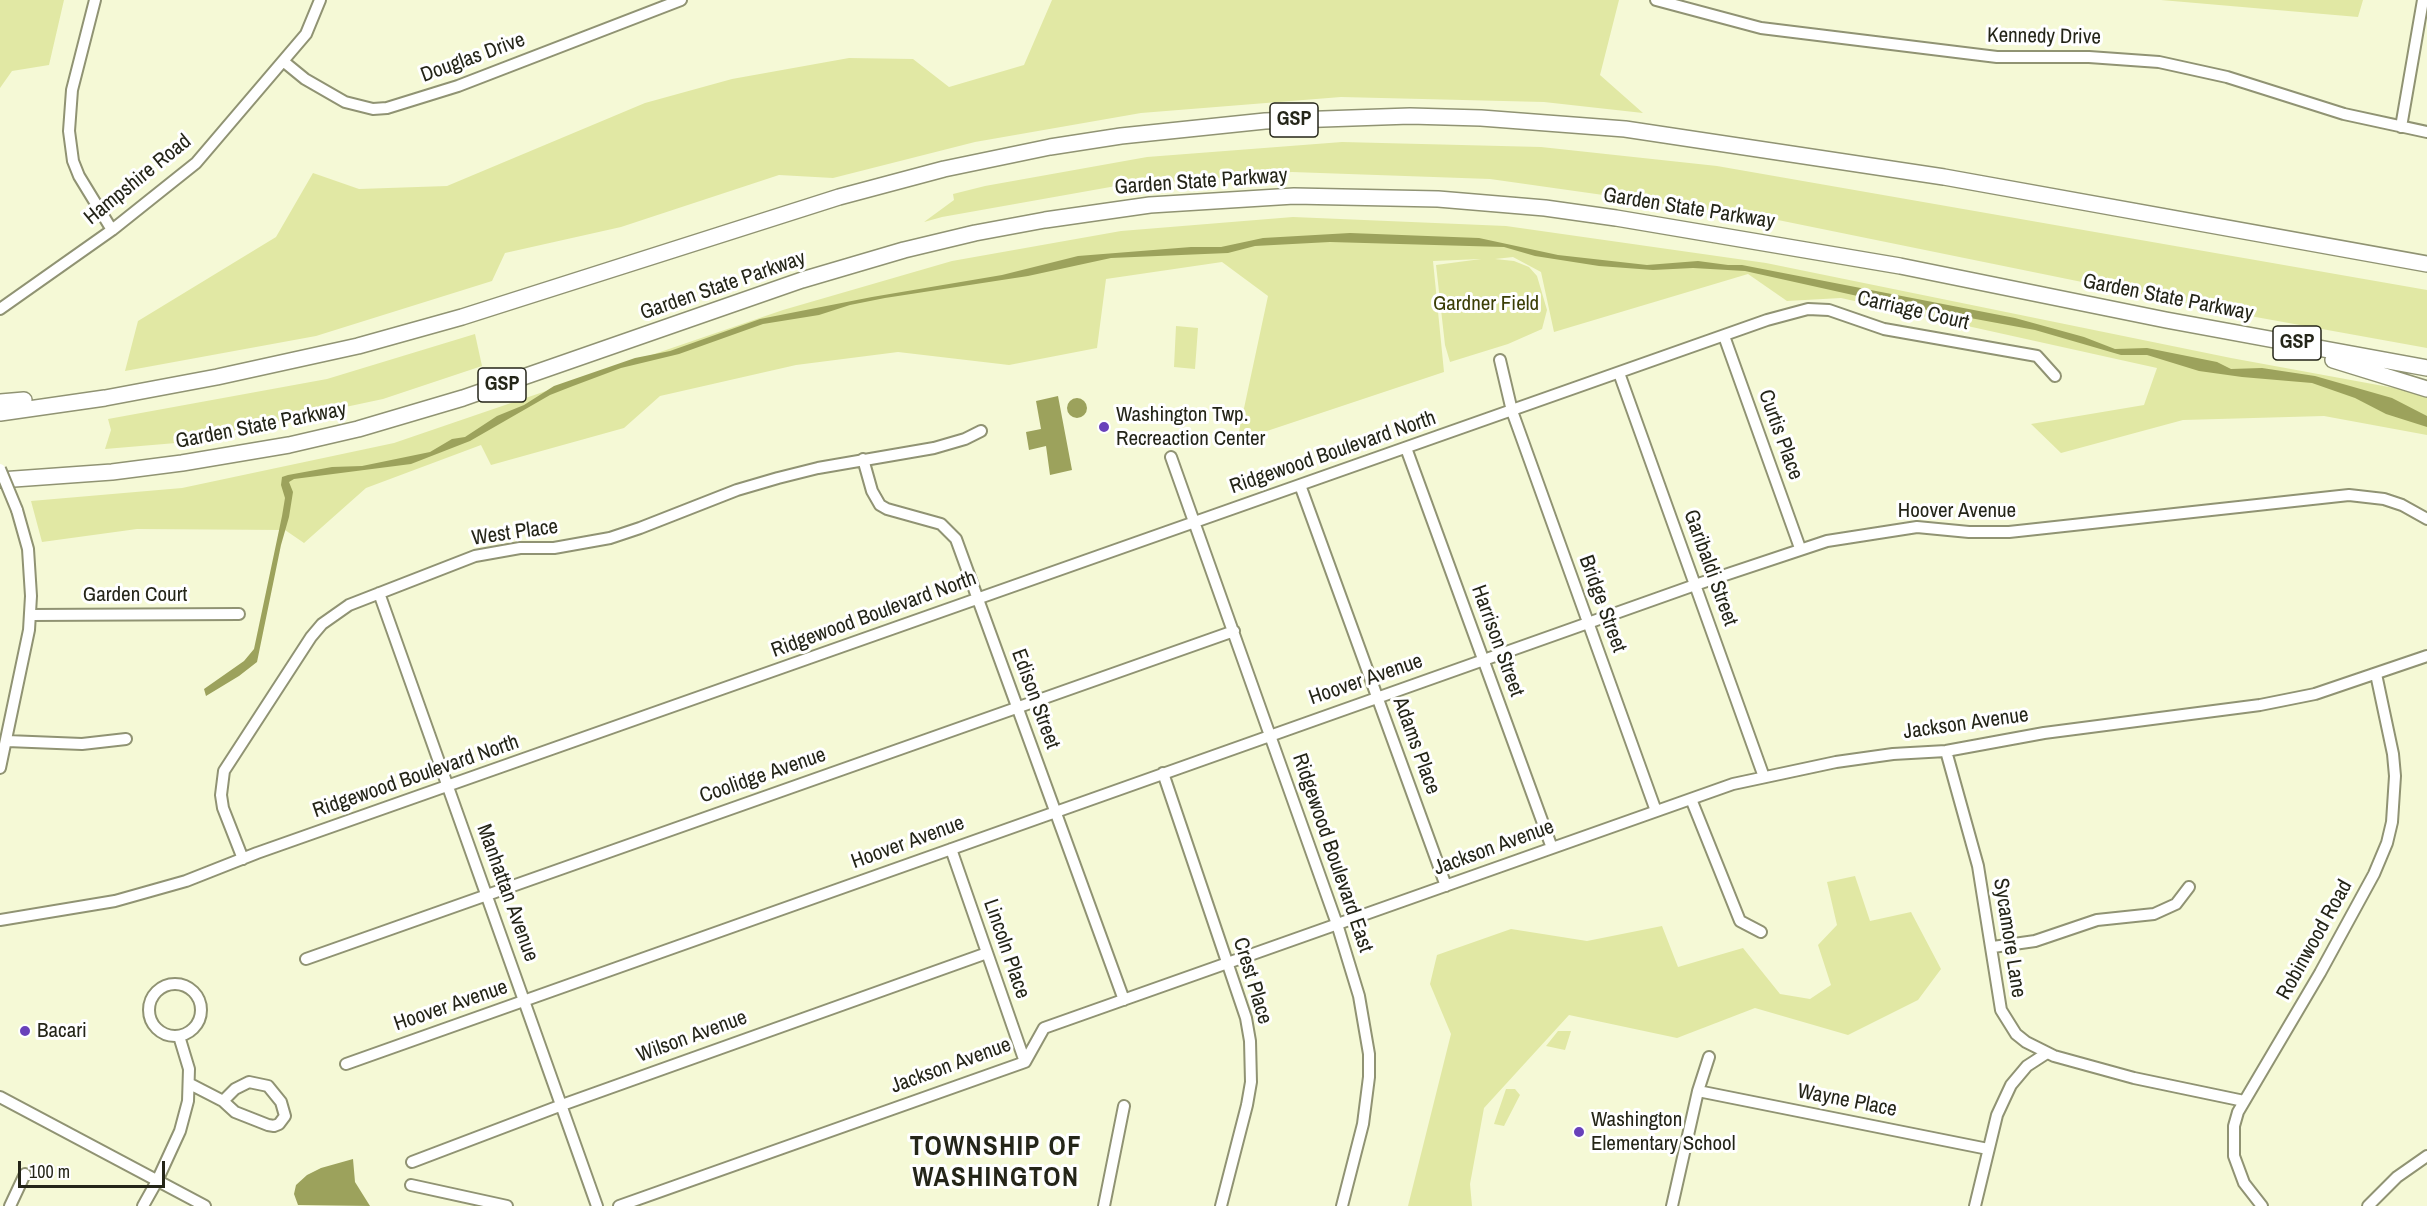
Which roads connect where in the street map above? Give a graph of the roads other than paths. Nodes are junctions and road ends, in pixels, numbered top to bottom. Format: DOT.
graph roads {
  1 [pos="95,0"];
  2 [pos="320,0"];
  3 [pos="681,0"];
  4 [pos="1656,0"];
  5 [pos="2423,0"];
  6 [pos="283,61"];
  7 [pos="2401,127"];
  8 [pos="2427,132"];
  9 [pos="112,230"];
  10 [pos="2427,264"];
  11 [pos="0,309"];
  12 [pos="2166,320"];
  13 [pos="1756,324"];
  14 [pos="1724,336"];
  15 [pos="1500,360"];
  16 [pos="2427,368"];
  17 [pos="1619,373"];
  18 [pos="2055,376"];
  19 [pos="183,384"];
  20 [pos="2427,389"];
  21 [pos="0,402"];
  22 [pos="1512,411"];
  23 [pos="0,413"];
  24 [pos="981,431"];
  25 [pos="1406,448"];
  26 [pos="1172,457"];
  27 [pos="863,459"];
  28 [pos="0,469"];
  29 [pos="0,480"];
  30 [pos="1300,485"];
  31 [pos="2427,519"];
  32 [pos="1196,522"];
  33 [pos="1800,548"];
  34 [pos="1695,585"];
  35 [pos="379,593"];
  36 [pos="978,599"];
  37 [pos="239,614"];
  38 [pos="30,615"];
  39 [pos="1588,623"];
  40 [pos="1234,631"];
  41 [pos="2427,656"];
  42 [pos="1483,660"];
  43 [pos="2376,674"];
  44 [pos="1377,697"];
  45 [pos="1017,707"];
  46 [pos="1270,735"];
  47 [pos="126,739"];
  48 [pos="7,741"];
  49 [pos="1946,751"];
  50 [pos="0,768"];
  51 [pos="1163,773"];
  52 [pos="1764,777"];
  53 [pos="448,787"];
  54 [pos="1691,799"];
  55 [pos="1656,811"];
  56 [pos="1055,812"];
  57 [pos="1552,848"];
  58 [pos="951,849"];
  59 [pos="243,859"];
  60 [pos="1446,886"];
  61 [pos="2189,886"];
  62 [pos="487,894"];
  63 [pos="0,920"];
  64 [pos="1337,924"];
  65 [pos="1761,932"];
  66 [pos="1993,947"];
  67 [pos="987,953"];
  68 [pos="306,959"];
  69 [pos="1227,963"];
  70 [pos="1124,1000"];
  71 [pos="525,1001"];
  72 [pos="179,1036"];
  73 [pos="2047,1053"];
  74 [pos="1709,1057"];
  75 [pos="1025,1062"];
  76 [pos="346,1064"];
  77 [pos="190,1084"];
  78 [pos="1698,1091"];
  79 [pos="0,1097"];
  80 [pos="223,1101"];
  81 [pos="2244,1101"];
  82 [pos="562,1105"];
  83 [pos="1124,1106"];
  84 [pos="1988,1149"];
  85 [pos="2427,1156"];
  86 [pos="412,1162"];
  87 [pos="25,1174"];
  88 [pos="157,1181"];
  89 [pos="411,1185"];
  90 [pos="10,1206"];
  91 [pos="143,1206"];
  92 [pos="205,1206"];
  93 [pos="507,1206"];
  94 [pos="597,1206"];
  95 [pos="619,1206"];
  96 [pos="1104,1206"];
  97 [pos="1221,1206"];
  98 [pos="1341,1206"];
  99 [pos="1672,1206"];
  100 [pos="1975,1206"];
  101 [pos="2262,1206"];
  102 [pos="2368,1206"];
  1 -- 9 [label="street"];
  2 -- 6 [label="street, Hampshire Road"];
  3 -- 6 [label="street, Douglas Drive"];
  4 -- 7 [label="street, Kennedy Drive"];
  5 -- 7 [label="street"];
  6 -- 9 [label="street, Hampshire Road"];
  7 -- 8 [label="street, Kennedy Drive"];
  9 -- 11 [label="street, Hampshire Road"];
  10 -- 19 [label="highway, GSP"];
  12 -- 16 [label="highway, Garden State Parkway / GSP"];
  12 -- 20 [label="highway"];
  12 -- 29 [label="highway, Garden State Parkway / GSP"];
  13 -- 14 [label="street, Ridgewood Boulevard North"];
  13 -- 18 [label="street, Carriage Court"];
  14 -- 17 [label="street, Ridgewood Boulevard North"];
  14 -- 33 [label="street, Curtis Place"];
  15 -- 22 [label="street"];
  17 -- 22 [label="street, Ridgewood Boulevard North"];
  17 -- 34 [label="street, Garibaldi Street"];
  19 -- 21 [label="highway, GSP"];
  19 -- 23 [label="highway, GSP"];
  22 -- 25 [label="street, Ridgewood Boulevard North"];
  22 -- 39 [label="street, Bridge Street"];
  24 -- 27 [label="street, West Place"];
  25 -- 30 [label="street, Ridgewood Boulevard North"];
  25 -- 42 [label="street, Harrison Street"];
  26 -- 32 [label="street, Ridgewood Boulevard East"];
  27 -- 35 [label="street, West Place"];
  27 -- 36 [label="street, Edison Street"];
  28 -- 38 [label="street, bridge"];
  30 -- 32 [label="street, Ridgewood Boulevard North"];
  30 -- 44 [label="street, Adams Place"];
  31 -- 33 [label="street, Hoover Avenue"];
  32 -- 36 [label="street, Ridgewood Boulevard North"];
  32 -- 40 [label="street, Ridgewood Boulevard East"];
  33 -- 34 [label="street, Hoover Avenue"];
  34 -- 39 [label="street, Hoover Avenue"];
  34 -- 52 [label="street, Garibaldi Street"];
  35 -- 53 [label="street, Manhattan Avenue"];
  35 -- 59 [label="street, West Place"];
  36 -- 45 [label="street, Edison Street"];
  36 -- 53 [label="street, Ridgewood Boulevard North"];
  37 -- 38 [label="street, Garden Court"];
  38 -- 48 [label="street"];
  39 -- 42 [label="street, Hoover Avenue"];
  39 -- 55 [label="street, Bridge Street"];
  40 -- 45 [label="street, Coolidge Avenue"];
  40 -- 46 [label="street, Ridgewood Boulevard East"];
  41 -- 43 [label="street, Jackson Avenue"];
  42 -- 44 [label="street, Hoover Avenue"];
  42 -- 57 [label="street, Harrison Street"];
  43 -- 49 [label="street, Jackson Avenue"];
  43 -- 81 [label="street, Robinwood Road"];
  44 -- 46 [label="street, Hoover Avenue"];
  44 -- 60 [label="street, Adams Place"];
  45 -- 56 [label="street, Edison Street"];
  45 -- 62 [label="street, Coolidge Avenue"];
  46 -- 51 [label="street, Hoover Avenue"];
  46 -- 64 [label="street, Ridgewood Boulevard East"];
  47 -- 48 [label="street"];
  48 -- 50 [label="street"];
  49 -- 52 [label="street, Jackson Avenue"];
  49 -- 66 [label="street, Sycamore Lane"];
  51 -- 56 [label="street, Hoover Avenue"];
  51 -- 69 [label="street, Crest Place"];
  52 -- 54 [label="street, Jackson Avenue"];
  53 -- 59 [label="street, Ridgewood Boulevard North"];
  53 -- 62 [label="street, Manhattan Avenue"];
  54 -- 55 [label="street, Jackson Avenue"];
  54 -- 65 [label="street"];
  55 -- 57 [label="street, Jackson Avenue"];
  56 -- 58 [label="street, Hoover Avenue"];
  56 -- 70 [label="street, Edison Street"];
  57 -- 60 [label="street, Jackson Avenue"];
  58 -- 67 [label="street, Lincoln Place"];
  58 -- 71 [label="street, Hoover Avenue"];
  59 -- 63 [label="street, Ridgewood Boulevard North"];
  60 -- 64 [label="street, Jackson Avenue"];
  61 -- 66 [label="street"];
  62 -- 68 [label="street, Coolidge Avenue"];
  62 -- 71 [label="street, Manhattan Avenue"];
  64 -- 69 [label="street, Jackson Avenue"];
  64 -- 98 [label="street, Ridgewood Boulevard East"];
  66 -- 73 [label="street, Sycamore Lane"];
  67 -- 75 [label="street, Lincoln Place"];
  67 -- 82 [label="street, Wilson Avenue"];
  69 -- 70 [label="street, Jackson Avenue"];
  69 -- 97 [label="street, Crest Place"];
  70 -- 75 [label="street, Jackson Avenue"];
  71 -- 76 [label="street, Hoover Avenue"];
  71 -- 82 [label="street, Manhattan Avenue"];
  72 -- 72 [label="street"];
  72 -- 77 [label="street"];
  73 -- 81 [label="street, Sycamore Lane"];
  73 -- 84 [label="street"];
  74 -- 78 [label="street"];
  75 -- 95 [label="street, Jackson Avenue"];
  77 -- 80 [label="street"];
  77 -- 88 [label="street"];
  78 -- 84 [label="street, Wayne Place"];
  78 -- 99 [label="street"];
  79 -- 88 [label="street"];
  80 -- 80 [label="street"];
  81 -- 101 [label="street, Robinwood Road"];
  82 -- 86 [label="street, Wilson Avenue"];
  82 -- 94 [label="street, Manhattan Avenue"];
  83 -- 96 [label="street"];
  84 -- 100 [label="street"];
  85 -- 102 [label="street"];
  87 -- 90 [label="street"];
  88 -- 91 [label="street"];
  88 -- 92 [label="street"];
  89 -- 93 [label="street"];
}
